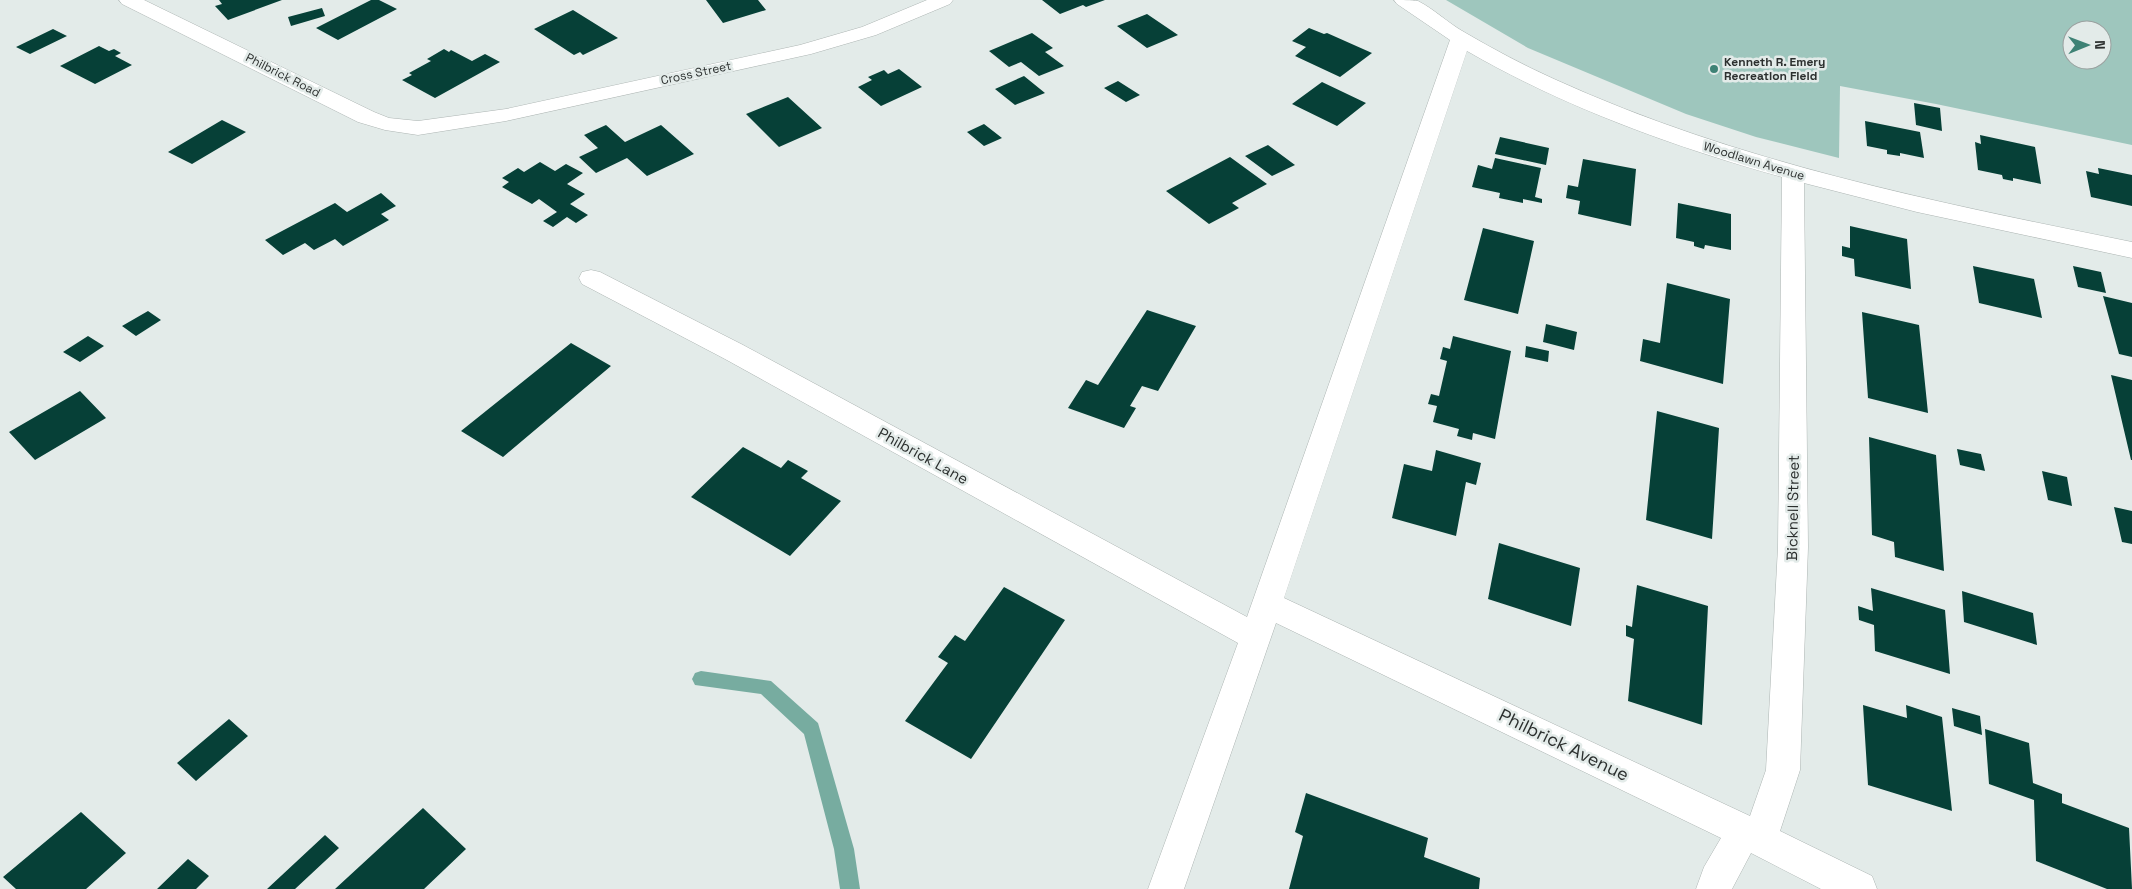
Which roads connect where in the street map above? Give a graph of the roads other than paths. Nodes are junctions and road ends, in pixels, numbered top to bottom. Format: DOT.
graph roads {
  1 [pos="129,0"];
  2 [pos="943,0"];
  3 [pos="1404,0"];
  4 [pos="1461,38"];
  5 [pos="443,125"];
  6 [pos="1793,174"];
  7 [pos="2132,250"];
  8 [pos="591,278"];
  9 [pos="1267,604"];
  10 [pos="1255,637"];
  11 [pos="1752,835"];
  12 [pos="1166,889"];
  13 [pos="1714,889"];
  14 [pos="1859,889"];
  1 -- 5 [label="street, Philbrick Road"];
  2 -- 5 [label="street, Cross Street"];
  3 -- 4 [label="street, Woodlawn Avenue"];
  4 -- 6 [label="street, Woodlawn Avenue"];
  4 -- 9 [label="street"];
  6 -- 7 [label="street, Woodlawn Avenue"];
  6 -- 11 [label="street, Bicknell Street"];
  8 -- 10 [label="street, Philbrick Lane"];
  9 -- 10 [label="street"];
  9 -- 11 [label="street, Philbrick Avenue"];
  10 -- 12 [label="street"];
  11 -- 13 [label="street, Bicknell Street"];
  11 -- 14 [label="street, Philbrick Avenue"];
}
